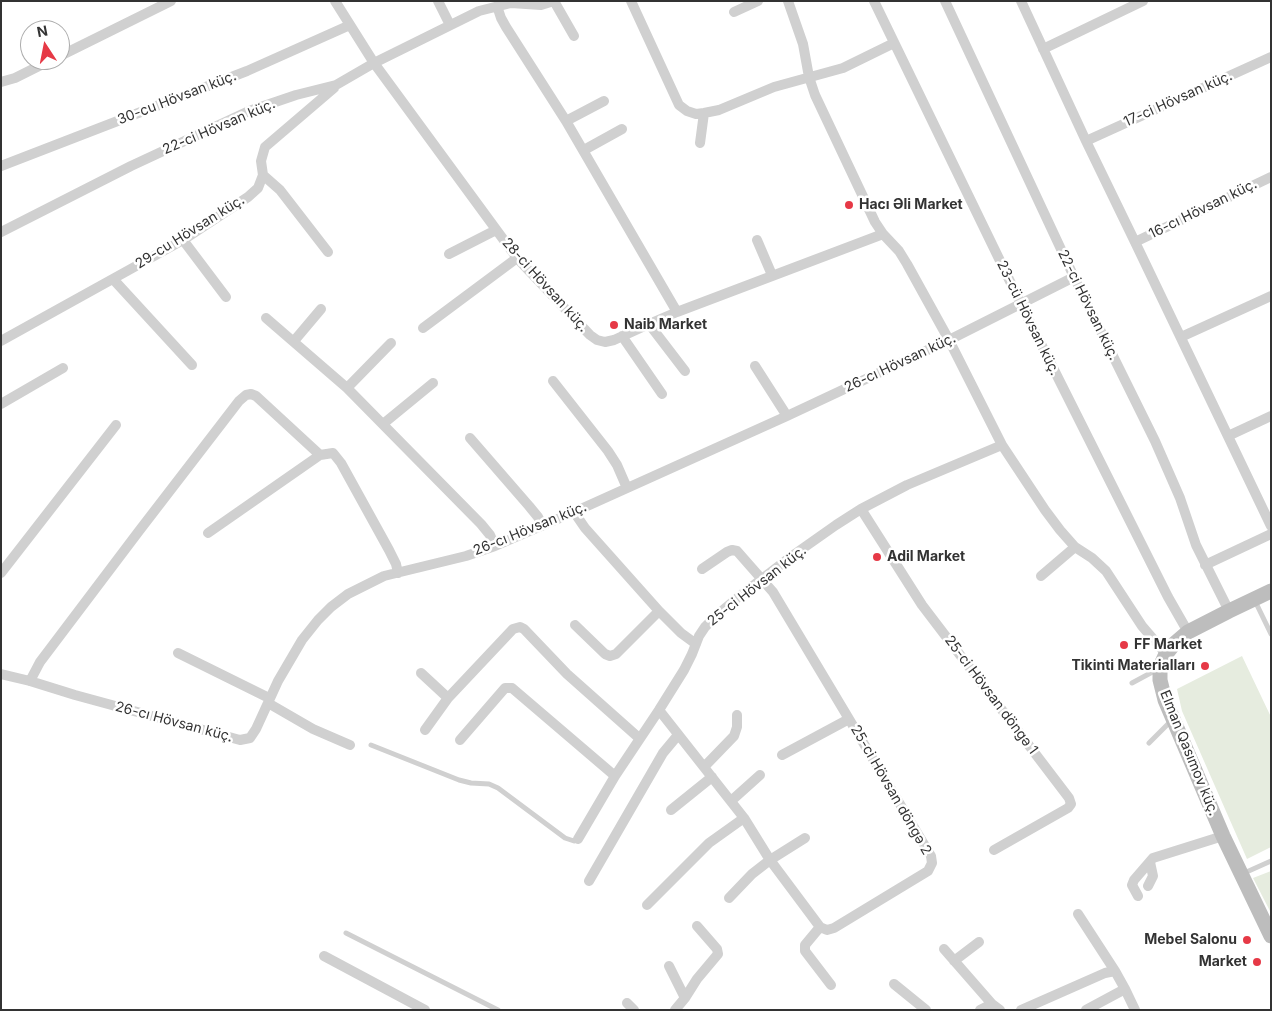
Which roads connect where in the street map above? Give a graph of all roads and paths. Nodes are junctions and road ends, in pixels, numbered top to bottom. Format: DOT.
graph roads {
  1 [pos="171,1"];
  2 [pos="335,1"];
  3 [pos="438,1"];
  4 [pos="554,1"];
  5 [pos="631,1"];
  6 [pos="758,1"];
  7 [pos="788,1"];
  8 [pos="874,1"];
  9 [pos="945,1"];
  10 [pos="1021,1"];
  11 [pos="1143,1"];
  12 [pos="512,2"];
  13 [pos="497,6"];
  14 [pos="734,12"];
  15 [pos="350,24"];
  16 [pos="450,25"];
  17 [pos="574,36"];
  18 [pos="894,43"];
  19 [pos="1043,49"];
  20 [pos="70,51"];
  21 [pos="1271,56"];
  22 [pos="374,63"];
  23 [pos="32,70"];
  24 [pos="809,77"];
  25 [pos="1,82"];
  26 [pos="336,85"];
  27 [pos="604,101"];
  28 [pos="704,114"];
  29 [pos="566,121"];
  30 [pos="622,129"];
  31 [pos="1086,141"];
  32 [pos="700,143"];
  33 [pos="584,150"];
  34 [pos="1,166"];
  35 [pos="263,175"];
  36 [pos="1271,177"];
  37 [pos="496,230"];
  38 [pos="1,232"];
  39 [pos="883,234"];
  40 [pos="183,240"];
  41 [pos="757,240"];
  42 [pos="1135,242"];
  43 [pos="328,252"];
  44 [pos="449,254"];
  45 [pos="517,258"];
  46 [pos="772,275"];
  47 [pos="113,278"];
  48 [pos="1074,278"];
  49 [pos="1271,296"];
  50 [pos="226,297"];
  51 [pos="1021,304"];
  52 [pos="321,309"];
  53 [pos="677,312"];
  54 [pos="266,318"];
  55 [pos="649,324"];
  56 [pos="423,328"];
  57 [pos="622,336"];
  58 [pos="1181,337"];
  59 [pos="948,340"];
  60 [pos="1,341"];
  61 [pos="294,341"];
  62 [pos="391,343"];
  63 [pos="192,365"];
  64 [pos="755,366"];
  65 [pos="63,368"];
  66 [pos="685,372"];
  67 [pos="553,381"];
  68 [pos="433,383"];
  69 [pos="346,388"];
  70 [pos="662,394"];
  71 [pos="1,404"];
  72 [pos="787,416"];
  73 [pos="1271,416"];
  74 [pos="383,424"];
  75 [pos="116,425"];
  76 [pos="1228,436"];
  77 [pos="470,438"];
  78 [pos="1002,445"];
  79 [pos="320,455"];
  80 [pos="627,488"];
  81 [pos="861,509"];
  82 [pos="574,512"];
  83 [pos="542,525"];
  84 [pos="1271,526"];
  85 [pos="208,533"];
  86 [pos="1271,534"];
  87 [pos="496,546"];
  88 [pos="1075,547"];
  89 [pos="1205,565"];
  90 [pos="702,569"];
  91 [pos="1,573"];
  92 [pos="398,573"];
  93 [pos="1041,576"];
  94 [pos="762,579"];
  95 [pos="1271,591"];
  96 [pos="1254,599"];
  97 [pos="1229,610"];
  98 [pos="659,611"];
  99 [pos="575,625"];
  100 [pos="1188,632"];
  101 [pos="1271,634"];
  102 [pos="696,644"];
  103 [pos="178,653"];
  104 [pos="1163,661"];
  105 [pos="421,673"];
  106 [pos="1,674"];
  107 [pos="30,681"];
  108 [pos="1132,683"];
  109 [pos="448,698"];
  110 [pos="268,701"];
  111 [pos="659,710"];
  112 [pos="737,715"];
  113 [pos="849,719"];
  114 [pos="1173,719"];
  115 [pos="425,730"];
  116 [pos="678,735"];
  117 [pos="640,738"];
  118 [pos="460,740"];
  119 [pos="1149,742"];
  120 [pos="350,745"];
  121 [pos="371,745"];
  122 [pos="782,755"];
  123 [pos="704,767"];
  124 [pos="760,774"];
  125 [pos="615,776"];
  126 [pos="712,777"];
  127 [pos="731,801"];
  128 [pos="671,810"];
  129 [pos="744,818"];
  130 [pos="1223,836"];
  131 [pos="805,838"];
  132 [pos="578,839"];
  133 [pos="994,850"];
  134 [pos="770,860"];
  135 [pos="1271,861"];
  136 [pos="1150,862"];
  137 [pos="1242,875"];
  138 [pos="589,881"];
  139 [pos="1148,886"];
  140 [pos="1138,896"];
  141 [pos="729,898"];
  142 [pos="647,905"];
  143 [pos="1078,914"];
  144 [pos="697,926"];
  145 [pos="820,927"];
  146 [pos="346,933"];
  147 [pos="1271,936"];
  148 [pos="979,942"];
  149 [pos="944,949"];
  150 [pos="324,956"];
  151 [pos="954,961"];
  152 [pos="669,966"];
  153 [pos="1115,971"];
  154 [pos="894,984"];
  155 [pos="831,985"];
  156 [pos="1125,989"];
  157 [pos="685,998"];
  158 [pos="996,1007"];
  159 [pos="425,1010"];
  160 [pos="498,1010"];
  161 [pos="676,1010"];
  162 [pos="926,1010"];
  163 [pos="980,1010"];
  164 [pos="1021,1010"];
  165 [pos="1086,1010"];
  166 [pos="1135,1010"];
  1 -- 20 [label="street"];
  2 -- 15 [label="street, 28-ci Hövsan küç."];
  3 -- 16 [label="street"];
  4 -- 12 [label="street, 22-ci Hövsan küç."];
  4 -- 17 [label="street"];
  5 -- 28 [label="street"];
  6 -- 14 [label="street"];
  7 -- 24 [label="street"];
  8 -- 18 [label="street, 23-cü Hövsan küç."];
  9 -- 48 [label="street, 22-ci Hövsan küç."];
  10 -- 19 [label="street"];
  11 -- 19 [label="street"];
  12 -- 13 [label="street, 22-ci Hövsan küç."];
  13 -- 16 [label="street, 22-ci Hövsan küç."];
  13 -- 29 [label="street"];
  15 -- 22 [label="street, 28-ci Hövsan küç."];
  15 -- 34 [label="street, 30-cu Hövsan küç."];
  16 -- 22 [label="street, 22-ci Hövsan küç."];
  18 -- 24 [label="street"];
  18 -- 51 [label="street, 23-cü Hövsan küç."];
  19 -- 31 [label="street"];
  21 -- 31 [label="street, 17-ci Hövsan küç."];
  22 -- 26 [label="street, 22-ci Hövsan küç."];
  22 -- 37 [label="street, 28-ci Hövsan küç."];
  23 -- 25 [label="street"];
  24 -- 28 [label="street"];
  24 -- 39 [label="street"];
  26 -- 35 [label="street"];
  26 -- 38 [label="street, 22-ci Hövsan küç."];
  27 -- 29 [label="street"];
  28 -- 32 [label="street"];
  29 -- 33 [label="street"];
  30 -- 33 [label="street"];
  31 -- 42 [label="street"];
  33 -- 53 [label="street"];
  35 -- 40 [label="street, 29-cu Hövsan küç."];
  35 -- 43 [label="street"];
  36 -- 42 [label="street, 16-cı Hövsan küç."];
  37 -- 44 [label="street"];
  37 -- 45 [label="street, 28-ci Hövsan küç."];
  39 -- 46 [label="street, 28-ci Hövsan küç."];
  39 -- 59 [label="street"];
  40 -- 47 [label="street, 29-cu Hövsan küç."];
  40 -- 50 [label="street"];
  41 -- 46 [label="street"];
  42 -- 58 [label="street"];
  45 -- 56 [label="street"];
  45 -- 57 [label="street, 28-ci Hövsan küç."];
  46 -- 53 [label="street, 28-ci Hövsan küç."];
  47 -- 60 [label="street, 29-cu Hövsan küç."];
  47 -- 63 [label="street"];
  48 -- 51 [label="street, 26-cı Hövsan küç."];
  48 -- 89 [label="street, 22-ci Hövsan küç."];
  49 -- 58 [label="street"];
  51 -- 59 [label="street, 26-cı Hövsan küç."];
  51 -- 100 [label="street, 23-cü Hövsan küç."];
  52 -- 61 [label="street"];
  53 -- 55 [label="street, 28-ci Hövsan küç."];
  54 -- 61 [label="street"];
  55 -- 57 [label="street, 28-ci Hövsan küç."];
  55 -- 66 [label="street"];
  57 -- 70 [label="street"];
  58 -- 76 [label="street"];
  59 -- 72 [label="street, 26-cı Hövsan küç."];
  59 -- 78 [label="street"];
  61 -- 69 [label="street"];
  62 -- 69 [label="street"];
  64 -- 72 [label="street"];
  65 -- 71 [label="street"];
  67 -- 80 [label="street"];
  68 -- 74 [label="street"];
  69 -- 74 [label="street"];
  72 -- 80 [label="street, 26-cı Hövsan küç."];
  73 -- 76 [label="street"];
  74 -- 87 [label="street"];
  75 -- 91 [label="street"];
  76 -- 84 [label="street"];
  77 -- 83 [label="street"];
  78 -- 81 [label="street, 25-ci Hövsan küç."];
  78 -- 88 [label="street"];
  79 -- 85 [label="street"];
  79 -- 92 [label="street"];
  79 -- 107 [label="street"];
  80 -- 82 [label="street, 26-cı Hövsan küç."];
  81 -- 94 [label="street, 25-ci Hövsan küç."];
  81 -- 133 [label="street, 25-ci Hövsan döngə 1"];
  82 -- 83 [label="street, 26-cı Hövsan küç."];
  82 -- 98 [label="street"];
  83 -- 87 [label="street, 26-cı Hövsan küç."];
  86 -- 89 [label="street"];
  87 -- 92 [label="street, 26-cı Hövsan küç."];
  88 -- 93 [label="street"];
  88 -- 104 [label="street"];
  89 -- 97 [label="street, 22-ci Hövsan küç."];
  90 -- 94 [label="street, 25-ci Hövsan döngə 2"];
  92 -- 110 [label="street, 26-cı Hövsan küç."];
  94 -- 102 [label="street, 25-ci Hövsan küç."];
  94 -- 113 [label="street, 25-ci Hövsan döngə 2"];
  95 -- 96 [label="main road"];
  96 -- 97 [label="main road"];
  96 -- 101 [label="lane"];
  97 -- 100 [label="main road"];
  98 -- 99 [label="street"];
  98 -- 102 [label="street"];
  100 -- 104 [label="main road"];
  102 -- 111 [label="street, 25-ci Hövsan küç."];
  103 -- 110 [label="street"];
  104 -- 108 [label="lane"];
  104 -- 114 [label="main road, Elman Qasımov küç."];
  105 -- 109 [label="street"];
  106 -- 107 [label="street, 26-cı Hövsan küç."];
  107 -- 110 [label="street, 26-cı Hövsan küç."];
  109 -- 115 [label="street"];
  109 -- 117 [label="street"];
  110 -- 120 [label="street"];
  111 -- 116 [label="street"];
  111 -- 117 [label="street, 25-ci Hövsan küç."];
  112 -- 123 [label="street"];
  113 -- 122 [label="street"];
  113 -- 145 [label="street, 25-ci Hövsan döngə 2"];
  114 -- 119 [label="lane"];
  114 -- 130 [label="main road, Elman Qasımov küç."];
  116 -- 123 [label="street"];
  116 -- 138 [label="street"];
  117 -- 125 [label="street, 25-ci Hövsan küç."];
  118 -- 125 [label="street"];
  121 -- 132 [label="lane"];
  123 -- 126 [label="street"];
  124 -- 127 [label="street"];
  125 -- 132 [label="street, 25-ci Hövsan küç."];
  126 -- 127 [label="street"];
  126 -- 128 [label="street"];
  127 -- 129 [label="street"];
  129 -- 134 [label="street"];
  129 -- 142 [label="street"];
  130 -- 136 [label="street"];
  130 -- 137 [label="main road, Elman Qasımov küç."];
  131 -- 134 [label="street"];
  134 -- 141 [label="street"];
  134 -- 145 [label="street"];
  135 -- 137 [label="lane"];
  136 -- 139 [label="street"];
  136 -- 140 [label="street"];
  137 -- 147 [label="main road, Elman Qasımov küç."];
  143 -- 153 [label="street"];
  144 -- 157 [label="street"];
  145 -- 155 [label="street"];
  146 -- 160 [label="lane"];
  148 -- 151 [label="street"];
  149 -- 151 [label="street"];
  150 -- 159 [label="street"];
  151 -- 158 [label="street"];
  152 -- 157 [label="street"];
  153 -- 156 [label="street"];
  153 -- 164 [label="street"];
  154 -- 162 [label="street"];
  156 -- 165 [label="street"];
  156 -- 166 [label="street"];
  157 -- 161 [label="street"];
  158 -- 163 [label="street"];
}
